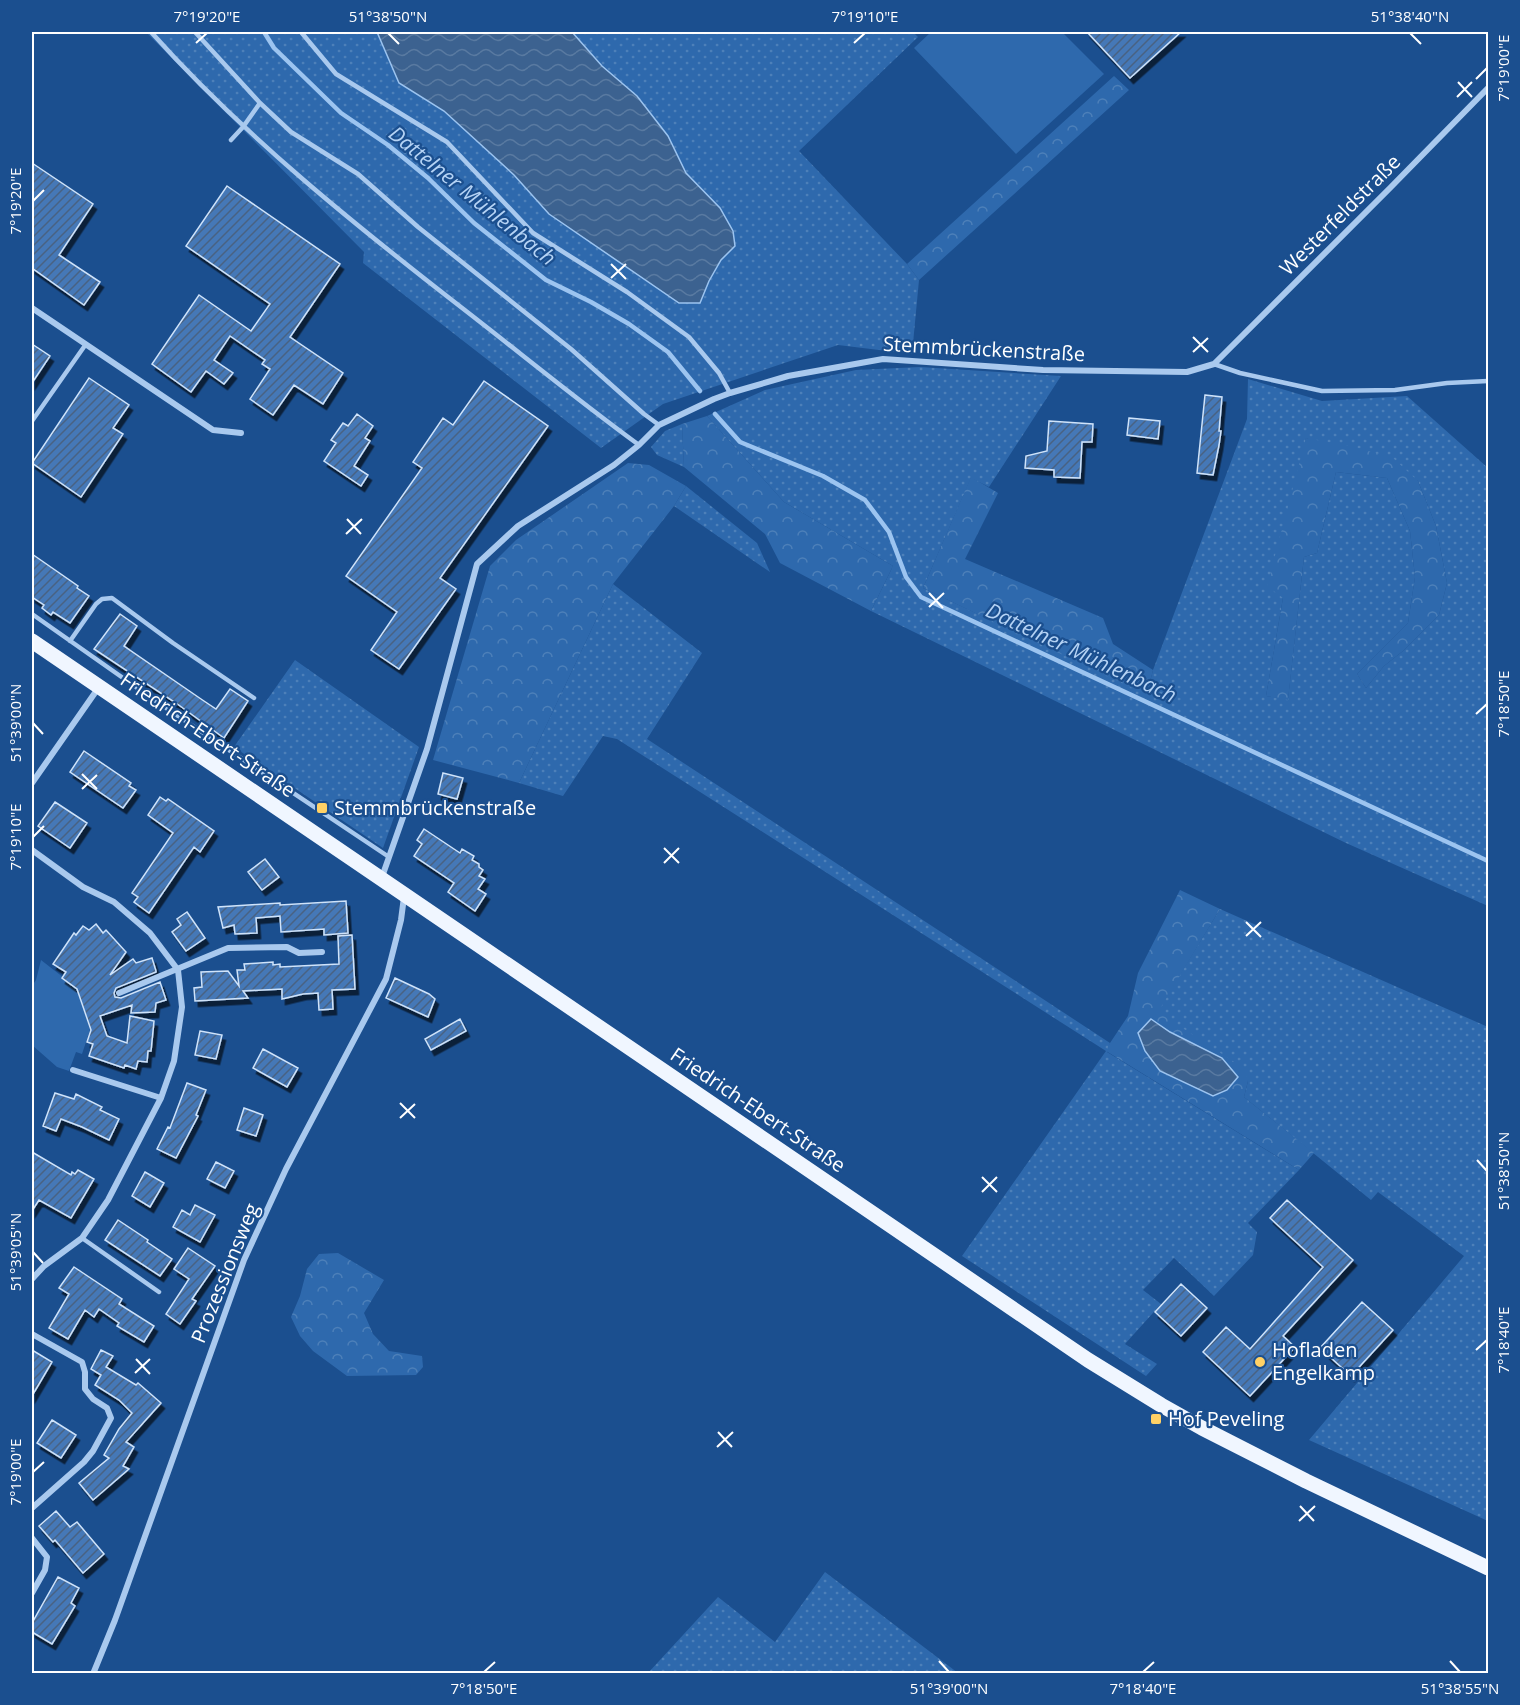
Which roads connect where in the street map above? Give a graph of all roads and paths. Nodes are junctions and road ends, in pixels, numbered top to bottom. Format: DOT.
graph roads {
  1 [pos="151,32"];
  2 [pos="195,32"];
  3 [pos="302,32"];
  4 [pos="1488,87"];
  5 [pos="260,103"];
  6 [pos="243,127"];
  7 [pos="231,140"];
  8 [pos="32,308"];
  9 [pos="86,344"];
  10 [pos="1214,364"];
  11 [pos="1488,381"];
  12 [pos="730,393"];
  13 [pos="32,421"];
  14 [pos="659,425"];
  15 [pos="241,433"];
  16 [pos="639,445"];
  17 [pos="32,614"];
  18 [pos="32,641"];
  19 [pos="70,641"];
  20 [pos="100,687"];
  21 [pos="254,698"];
  22 [pos="32,769"];
  23 [pos="38,773"];
  24 [pos="32,783"];
  25 [pos="32,850"];
  26 [pos="389,857"];
  27 [pos="381,879"];
  28 [pos="405,894"];
  29 [pos="322,952"];
  30 [pos="178,970"];
  31 [pos="119,993"];
  32 [pos="73,1070"];
  33 [pos="161,1098"];
  34 [pos="82,1238"];
  35 [pos="32,1279"];
  36 [pos="159,1292"];
  37 [pos="32,1334"];
  38 [pos="32,1509"];
  39 [pos="32,1538"];
  40 [pos="1488,1568"];
  41 [pos="32,1593"];
  42 [pos="93,1674"];
  1 -- 6 [label="lane"];
  2 -- 5 [label="lane"];
  3 -- 12 [label="lane"];
  4 -- 10 [label="street, Westerfeldstraße"];
  5 -- 6 [label="lane"];
  5 -- 14 [label="lane"];
  6 -- 7 [label="lane"];
  6 -- 16 [label="lane"];
  8 -- 9 [label="street"];
  9 -- 13 [label="lane"];
  9 -- 15 [label="street"];
  10 -- 11 [label="lane"];
  10 -- 12 [label="street, Stemmbrückenstraße"];
  12 -- 14 [label="street, Stemmbrückenstraße"];
  14 -- 16 [label="street, Stemmbrückenstraße"];
  16 -- 26 [label="street, Stemmbrückenstraße"];
  17 -- 19 [label="lane"];
  18 -- 20 [label="main road, Friedrich-Ebert-Straße"];
  19 -- 21 [label="lane"];
  19 -- 26 [label="lane"];
  20 -- 23 [label="street"];
  20 -- 27 [label="main road, Friedrich-Ebert-Straße"];
  22 -- 23 [label="street"];
  23 -- 24 [label="street"];
  25 -- 30 [label="street"];
  26 -- 27 [label="street"];
  27 -- 28 [label="main road, Friedrich-Ebert-Straße"];
  28 -- 40 [label="main road, Friedrich-Ebert-Straße"];
  28 -- 42 [label="street, Prozessionsweg"];
  29 -- 30 [label="street"];
  30 -- 31 [label="street"];
  30 -- 33 [label="street"];
  32 -- 33 [label="street"];
  33 -- 34 [label="street"];
  34 -- 35 [label="street"];
  34 -- 36 [label="lane"];
  37 -- 38 [label="street"];
  39 -- 41 [label="street"];
}
